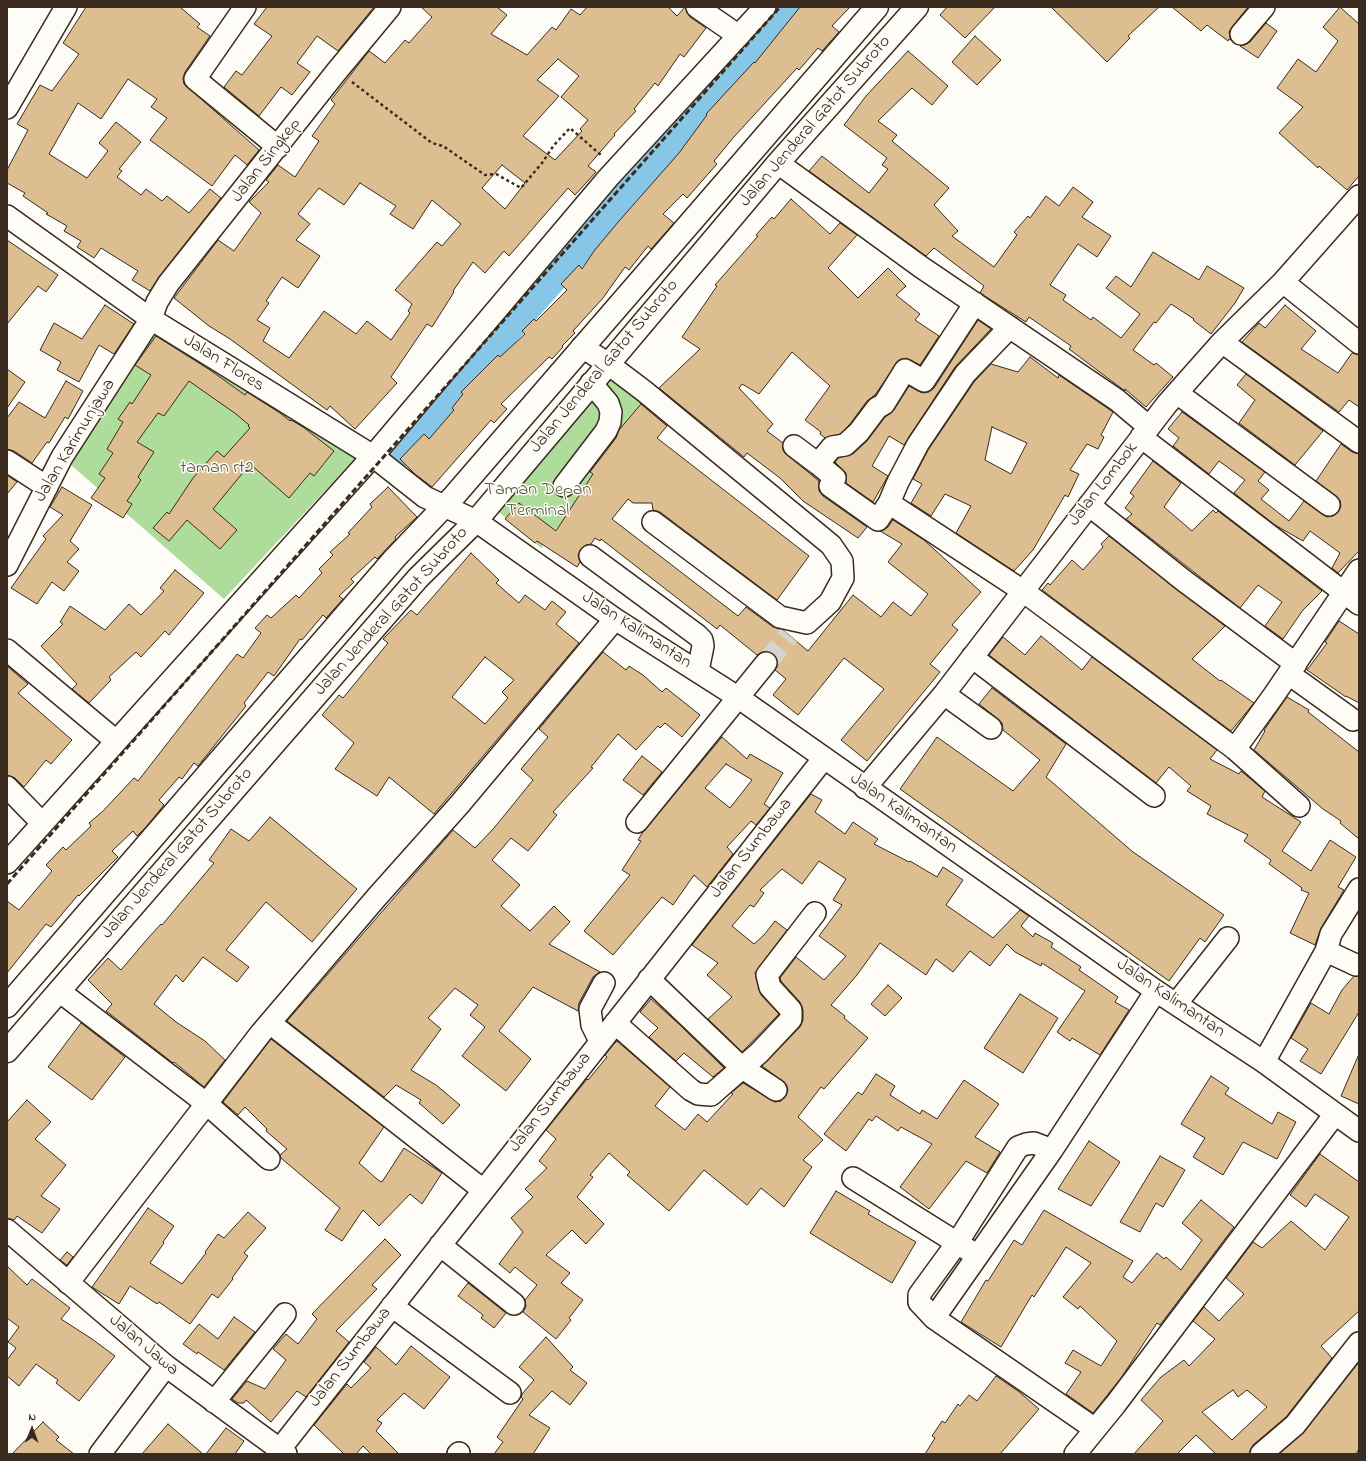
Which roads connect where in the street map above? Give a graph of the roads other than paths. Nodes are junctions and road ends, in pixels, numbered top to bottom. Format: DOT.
graph roads {
  1 [pos="66,7"];
  2 [pos="246,7"];
  3 [pos="698,7"];
  4 [pos="765,7"];
  5 [pos="876,7"];
  6 [pos="917,7"];
  7 [pos="1264,7"];
  8 [pos="384,9"];
  9 [pos="1241,34"];
  10 [pos="739,36"];
  11 [pos="7,108"];
  12 [pos="278,146"];
  13 [pos="778,163"];
  14 [pos="1359,196"];
  15 [pos="7,216"];
  16 [pos="1284,282"];
  17 [pos="975,303"];
  18 [pos="151,319"];
  19 [pos="1010,327"];
  20 [pos="1222,342"];
  21 [pos="1359,343"];
  22 [pos="582,347"];
  23 [pos="608,363"];
  24 [pos="591,383"];
  25 [pos="1177,393"];
  26 [pos="1145,432"];
  27 [pos="1359,442"];
  28 [pos="794,446"];
  29 [pos="373,456"];
  30 [pos="7,461"];
  31 [pos="818,464"];
  32 [pos="564,486"];
  33 [pos="47,487"];
  34 [pos="889,503"];
  35 [pos="1089,505"];
  36 [pos="1329,505"];
  37 [pos="442,507"];
  38 [pos="476,521"];
  39 [pos="653,522"];
  40 [pos="590,556"];
  41 [pos="7,565"];
  42 [pos="1359,570"];
  43 [pos="1023,591"];
  44 [pos="1351,598"];
  45 [pos="615,619"];
  46 [pos="807,623"];
  47 [pos="789,635"];
  48 [pos="7,650"];
  49 [pos="972,657"];
  50 [pos="766,663"];
  51 [pos="1292,669"];
  52 [pos="698,671"];
  53 [pos="944,694"];
  54 [pos="739,698"];
  55 [pos="1353,720"];
  56 [pos="991,728"];
  57 [pos="116,741"];
  58 [pos="1235,749"];
  59 [pos="824,758"];
  60 [pos="7,787"];
  61 [pos="865,788"];
  62 [pos="1154,796"];
  63 [pos="1299,806"];
  64 [pos="636,822"];
  65 [pos="42,823"];
  66 [pos="7,863"];
  67 [pos="1359,889"];
  68 [pos="815,913"];
  69 [pos="1228,938"];
  70 [pos="1326,951"];
  71 [pos="1356,965"];
  72 [pos="650,979"];
  73 [pos="604,983"];
  74 [pos="59,991"];
  75 [pos="1156,991"];
  76 [pos="1176,1004"];
  77 [pos="7,1006"];
  78 [pos="270,1023"];
  79 [pos="615,1023"];
  80 [pos="600,1041"];
  81 [pos="7,1051"];
  82 [pos="1264,1062"];
  83 [pos="741,1067"];
  84 [pos="776,1090"];
  85 [pos="207,1104"];
  86 [pos="1335,1114"];
  87 [pos="1359,1131"];
  88 [pos="1052,1150"];
  89 [pos="269,1159"];
  90 [pos="853,1178"];
  91 [pos="483,1190"];
  92 [pos="7,1230"];
  93 [pos="957,1243"];
  94 [pos="440,1245"];
  95 [pos="978,1256"];
  96 [pos="68,1283"];
  97 [pos="514,1304"];
  98 [pos="392,1306"];
  99 [pos="285,1314"];
  100 [pos="934,1318"];
  101 [pos="1359,1343"];
  102 [pos="166,1366"];
  103 [pos="510,1393"];
  104 [pos="214,1402"];
  105 [pos="1095,1429"];
  106 [pos="283,1452"];
  107 [pos="100,1454"];
  108 [pos="1075,1454"];
  109 [pos="1262,1454"];
  1 -- 11 [label="street"];
  2 -- 12 [label="street"];
  3 -- 10 [label="street"];
  4 -- 10 [label="street"];
  5 -- 22 [label="main road, Jalan Jenderal Gatot Subroto"];
  6 -- 13 [label="main road, Jalan Jenderal Gatot Subroto"];
  7 -- 9 [label="street"];
  8 -- 12 [label="street, Jalan Singkep"];
  10 -- 29 [label="street"];
  12 -- 18 [label="street, Jalan Singkep"];
  13 -- 17 [label="street"];
  13 -- 23 [label="main road, Jalan Jenderal Gatot Subroto"];
  14 -- 16 [label="street, Jalan Lombok"];
  15 -- 18 [label="street, Jalan Flores"];
  16 -- 20 [label="street, Jalan Lombok"];
  16 -- 21 [label="street"];
  17 -- 19 [label="street"];
  17 -- 31 [label="street"];
  18 -- 29 [label="street, Jalan Flores"];
  18 -- 33 [label="street, Jalan Karimunjawa"];
  19 -- 26 [label="street"];
  19 -- 34 [label="street"];
  20 -- 25 [label="street, Jalan Lombok"];
  20 -- 27 [label="street"];
  22 -- 23 [label="street"];
  22 -- 37 [label="main road, Jalan Jenderal Gatot Subroto"];
  23 -- 24 [label="main road, Jalan Jenderal Gatot Subroto"];
  23 -- 46 [label="street"];
  24 -- 32 [label="street"];
  24 -- 38 [label="main road, Jalan Jenderal Gatot Subroto"];
  25 -- 26 [label="street, Jalan Lombok"];
  25 -- 36 [label="street"];
  26 -- 35 [label="street, Jalan Lombok"];
  26 -- 44 [label="street"];
  28 -- 31 [label="street"];
  29 -- 37 [label="street, Jalan Flores"];
  29 -- 57 [label="street"];
  30 -- 33 [label="street"];
  31 -- 34 [label="street"];
  33 -- 41 [label="street, Jalan Karimunjawa"];
  34 -- 43 [label="street"];
  35 -- 43 [label="street, Jalan Lombok"];
  35 -- 51 [label="street"];
  37 -- 38 [label="street, Jalan Kalimantan"];
  37 -- 77 [label="main road, Jalan Jenderal Gatot Subroto"];
  38 -- 45 [label="street, Jalan Kalimantan"];
  38 -- 74 [label="main road, Jalan Jenderal Gatot Subroto"];
  39 -- 46 [label="street"];
  40 -- 52 [label="street"];
  42 -- 44 [label="street"];
  43 -- 49 [label="street, Jalan Lombok"];
  43 -- 58 [label="street"];
  44 -- 51 [label="street"];
  45 -- 52 [label="street, Jalan Kalimantan"];
  45 -- 78 [label="street"];
  46 -- 47 [label="street"];
  48 -- 57 [label="street"];
  49 -- 53 [label="street, Jalan Lombok"];
  49 -- 62 [label="street"];
  50 -- 54 [label="street"];
  51 -- 55 [label="street"];
  51 -- 58 [label="street"];
  52 -- 54 [label="street, Jalan Kalimantan"];
  53 -- 56 [label="street"];
  53 -- 61 [label="street, Jalan Lombok"];
  54 -- 59 [label="street, Jalan Kalimantan"];
  54 -- 64 [label="street"];
  57 -- 65 [label="street"];
  58 -- 63 [label="street"];
  59 -- 61 [label="street, Jalan Kalimantan"];
  59 -- 72 [label="street, Jalan Sumbawa"];
  60 -- 65 [label="street"];
  61 -- 75 [label="street, Jalan Kalimantan"];
  65 -- 66 [label="street"];
  67 -- 70 [label="street"];
  68 -- 83 [label="street"];
  69 -- 76 [label="street"];
  70 -- 71 [label="street"];
  70 -- 82 [label="street"];
  72 -- 79 [label="street, Jalan Sumbawa"];
  72 -- 83 [label="street"];
  73 -- 80 [label="street"];
  74 -- 81 [label="main road, Jalan Jenderal Gatot Subroto"];
  74 -- 85 [label="street"];
  75 -- 76 [label="street, Jalan Kalimantan"];
  75 -- 88 [label="street"];
  76 -- 82 [label="street, Jalan Kalimantan"];
  78 -- 85 [label="street"];
  78 -- 91 [label="street"];
  79 -- 80 [label="street, Jalan Sumbawa"];
  79 -- 83 [label="street"];
  80 -- 91 [label="street, Jalan Sumbawa"];
  82 -- 86 [label="street, Jalan Kalimantan"];
  83 -- 84 [label="street"];
  85 -- 89 [label="street"];
  85 -- 96 [label="street"];
  86 -- 87 [label="street, Jalan Kalimantan"];
  86 -- 105 [label="street"];
  88 -- 93 [label="street"];
  88 -- 95 [label="street"];
  90 -- 93 [label="street"];
  91 -- 94 [label="street, Jalan Sumbawa"];
  92 -- 96 [label="street, Jalan Jawa"];
  93 -- 95 [label="street"];
  93 -- 100 [label="street"];
  94 -- 97 [label="street"];
  94 -- 98 [label="street, Jalan Sumbawa"];
  95 -- 100 [label="street"];
  96 -- 102 [label="street, Jalan Jawa"];
  98 -- 103 [label="street"];
  98 -- 106 [label="street, Jalan Sumbawa"];
  99 -- 104 [label="street"];
  100 -- 105 [label="street"];
  101 -- 109 [label="street"];
  102 -- 104 [label="street, Jalan Jawa"];
  102 -- 107 [label="street"];
  104 -- 106 [label="street, Jalan Jawa"];
  105 -- 108 [label="street"];
}
